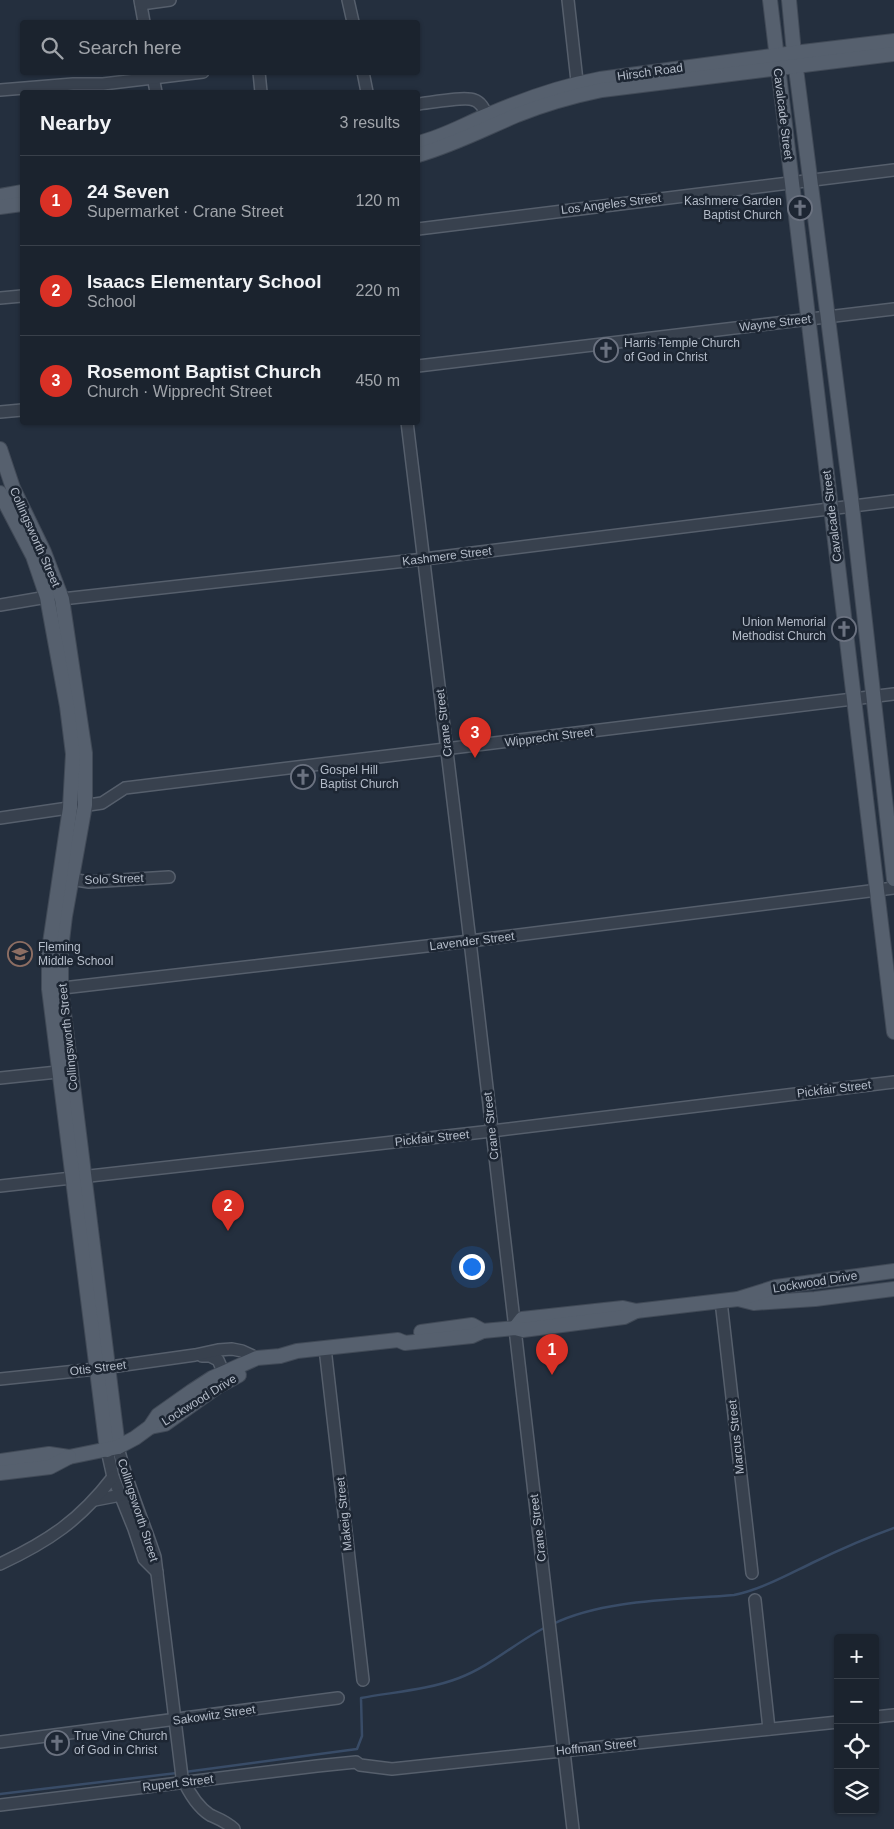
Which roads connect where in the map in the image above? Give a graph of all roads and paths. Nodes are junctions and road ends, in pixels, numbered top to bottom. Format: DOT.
graph roads {
  1 [pos="170,0"];
  2 [pos="348,0"];
  3 [pos="568,0"];
  4 [pos="770,0"];
  5 [pos="789,0"];
  6 [pos="141,2"];
  7 [pos="144,20"];
  8 [pos="353,20"];
  9 [pos="894,41"];
  10 [pos="894,54"];
  11 [pos="795,59"];
  12 [pos="777,62"];
  13 [pos="153,75"];
  14 [pos="259,75"];
  15 [pos="364,75"];
  16 [pos="55,89"];
  17 [pos="578,89"];
  18 [pos="0,90"];
  19 [pos="156,90"];
  20 [pos="261,90"];
  21 [pos="367,90"];
  22 [pos="420,104"];
  23 [pos="490,121"];
  24 [pos="420,142"];
  25 [pos="420,154"];
  26 [pos="894,170"];
  27 [pos="811,180"];
  28 [pos="792,182"];
  29 [pos="20,192"];
  30 [pos="0,196"];
  31 [pos="20,204"];
  32 [pos="0,207"];
  33 [pos="420,229"];
  34 [pos="20,296"];
  35 [pos="0,298"];
  36 [pos="894,309"];
  37 [pos="827,317"];
  38 [pos="808,319"];
  39 [pos="420,366"];
  40 [pos="839,409"];
  41 [pos="20,410"];
  42 [pos="0,412"];
  43 [pos="819,412"];
  44 [pos="407,425"];
  45 [pos="0,449"];
  46 [pos="3,492"];
  47 [pos="894,501"];
  48 [pos="852,506"];
  49 [pos="831,508"];
  50 [pos="424,559"];
  51 [pos="47,597"];
  52 [pos="62,599"];
  53 [pos="863,601"];
  54 [pos="843,603"];
  55 [pos="0,605"];
  56 [pos="894,694"];
  57 [pos="874,696"];
  58 [pos="854,699"];
  59 [pos="447,750"];
  60 [pos="884,792"];
  61 [pos="866,794"];
  62 [pos="85,805"];
  63 [pos="70,808"];
  64 [pos="0,818"];
  65 [pos="169,877"];
  66 [pos="65,878"];
  67 [pos="894,879"];
  68 [pos="894,888"];
  69 [pos="877,890"];
  70 [pos="470,941"];
  71 [pos="891,985"];
  72 [pos="56,989"];
  73 [pos="894,1032"];
  74 [pos="66,1071"];
  75 [pos="0,1078"];
  76 [pos="894,1082"];
  77 [pos="492,1131"];
  78 [pos="79,1176"];
  79 [pos="0,1186"];
  80 [pos="894,1271"];
  81 [pos="816,1281"];
  82 [pos="894,1290"];
  83 [pos="738,1299"];
  84 [pos="815,1299"];
  85 [pos="721,1301"];
  86 [pos="515,1328"];
  87 [pos="324,1348"];
  88 [pos="218,1350"];
  89 [pos="195,1355"];
  90 [pos="273,1357"];
  91 [pos="257,1358"];
  92 [pos="102,1368"];
  93 [pos="229,1375"];
  94 [pos="0,1379"];
  95 [pos="112,1449"];
  96 [pos="69,1457"];
  97 [pos="0,1461"];
  98 [pos="0,1473"];
  99 [pos="113,1477"];
  100 [pos="121,1496"];
  101 [pos="95,1500"];
  102 [pos="0,1564"];
  103 [pos="156,1572"];
  104 [pos="752,1573"];
  105 [pos="755,1600"];
  106 [pos="363,1680"];
  107 [pos="338,1698"];
  108 [pos="894,1715"];
  109 [pos="879,1717"];
  110 [pos="175,1720"];
  111 [pos="834,1722"];
  112 [pos="770,1729"];
  113 [pos="0,1742"];
  114 [pos="564,1750"];
  115 [pos="356,1762"];
  116 [pos="183,1776"];
  117 [pos="0,1805"];
  118 [pos="234,1829"];
  119 [pos="573,1829"];
  1 -- 6 [label="street"];
  2 -- 8 [label="street"];
  3 -- 17 [label="street"];
  4 -- 12 [label="main road, Cavalcade Street"];
  5 -- 11 [label="main road, Cavalcade Street"];
  6 -- 7 [label="street"];
  9 -- 11 [label="main road, Hirsch Road"];
  10 -- 11 [label="main road, Hirsch Road"];
  11 -- 12 [label="main road, Hirsch Road"];
  11 -- 27 [label="main road, Cavalcade Street"];
  12 -- 17 [label="main road, Hirsch Road"];
  12 -- 28 [label="main road, Cavalcade Street"];
  13 -- 16 [label="street"];
  13 -- 19 [label="street"];
  14 -- 20 [label="street"];
  15 -- 21 [label="street"];
  16 -- 18 [label="street"];
  17 -- 23 [label="main road, Hirsch Road"];
  22 -- 23 [label="street"];
  23 -- 24 [label="main road"];
  23 -- 25 [label="main road"];
  26 -- 27 [label="street, Los Angeles Street"];
  27 -- 28 [label="street, Los Angeles Street"];
  27 -- 37 [label="main road, Cavalcade Street"];
  28 -- 33 [label="street, Los Angeles Street"];
  28 -- 38 [label="main road, Cavalcade Street"];
  29 -- 30 [label="main road"];
  31 -- 32 [label="main road"];
  34 -- 35 [label="street"];
  36 -- 37 [label="street, Wayne Street"];
  37 -- 38 [label="street, Wayne Street"];
  37 -- 40 [label="main road, Cavalcade Street"];
  38 -- 39 [label="street, Wayne Street"];
  38 -- 43 [label="main road, Cavalcade Street"];
  40 -- 43 [label="main road"];
  40 -- 48 [label="main road, Cavalcade Street"];
  41 -- 42 [label="street"];
  43 -- 49 [label="main road, Cavalcade Street"];
  44 -- 50 [label="street, Crane Street"];
  45 -- 46 [label="main road, Collingsworth Street"];
  46 -- 51 [label="main road, Collingsworth Street"];
  46 -- 52 [label="main road, Collingsworth Street"];
  47 -- 48 [label="street, Kashmere Street"];
  48 -- 49 [label="street, Kashmere Street"];
  48 -- 53 [label="main road, Cavalcade Street"];
  49 -- 50 [label="street, Kashmere Street"];
  49 -- 54 [label="main road, Cavalcade Street"];
  50 -- 52 [label="street, Kashmere Street"];
  50 -- 59 [label="street, Crane Street"];
  51 -- 52 [label="street, Kashmere Street"];
  51 -- 55 [label="street, Kashmere Street"];
  51 -- 63 [label="main road, Collingsworth Street"];
  52 -- 62 [label="main road, Collingsworth Street"];
  53 -- 54 [label="main road"];
  53 -- 57 [label="main road, Cavalcade Street"];
  54 -- 58 [label="main road, Cavalcade Street"];
  56 -- 57 [label="street, Wipprecht Street"];
  57 -- 58 [label="street, Wipprecht Street"];
  57 -- 60 [label="main road, Cavalcade Street"];
  58 -- 59 [label="street, Wipprecht Street"];
  58 -- 61 [label="main road, Cavalcade Street"];
  59 -- 62 [label="street, Wipprecht Street"];
  59 -- 70 [label="street, Crane Street"];
  60 -- 61 [label="main road"];
  60 -- 67 [label="main road, Cavalcade Street"];
  61 -- 69 [label="main road, Cavalcade Street"];
  62 -- 63 [label="street, Wipprecht Street"];
  62 -- 66 [label="main road, Collingsworth Street"];
  63 -- 64 [label="street, Wipprecht Street"];
  63 -- 66 [label="main road, Collingsworth Street"];
  65 -- 66 [label="street, Solo Street"];
  66 -- 72 [label="main road, Collingsworth Street"];
  68 -- 69 [label="street, Lavender Street"];
  69 -- 70 [label="street, Lavender Street"];
  69 -- 71 [label="main road, Cavalcade Street"];
  70 -- 72 [label="street, Lavender Street"];
  70 -- 77 [label="street, Crane Street"];
  71 -- 73 [label="main road, Cavalcade Street"];
  72 -- 74 [label="main road, Collingsworth Street"];
  74 -- 75 [label="street"];
  74 -- 78 [label="main road, Collingsworth Street"];
  76 -- 77 [label="street, Pickfair Street"];
  77 -- 78 [label="street, Pickfair Street"];
  77 -- 86 [label="street, Crane Street"];
  78 -- 79 [label="street, Pickfair Street"];
  78 -- 92 [label="main road, Collingsworth Street"];
  80 -- 81 [label="main road, Lockwood Drive"];
  81 -- 83 [label="main road, Lockwood Drive"];
  81 -- 84 [label="main road"];
  82 -- 84 [label="main road, Lockwood Drive"];
  83 -- 84 [label="main road, Lockwood Drive"];
  83 -- 85 [label="main road, Lockwood Drive"];
  85 -- 86 [label="main road, Lockwood Drive"];
  85 -- 104 [label="street, Marcus Street"];
  86 -- 87 [label="main road, Lockwood Drive"];
  86 -- 114 [label="street, Crane Street"];
  87 -- 90 [label="main road, Lockwood Drive"];
  87 -- 106 [label="street, Makeig Street"];
  88 -- 89 [label="street, Otis Street"];
  88 -- 91 [label="street, Otis Street"];
  88 -- 93 [label="street"];
  89 -- 92 [label="street, Otis Street"];
  89 -- 93 [label="street, Otis Street"];
  90 -- 91 [label="main road, Lockwood Drive"];
  90 -- 93 [label="main road, Lockwood Drive"];
  91 -- 93 [label="main road, Lockwood Drive"];
  92 -- 94 [label="street, Otis Street"];
  92 -- 95 [label="main road, Collingsworth Street"];
  93 -- 95 [label="main road, Lockwood Drive"];
  95 -- 96 [label="main road, Lockwood Drive"];
  95 -- 99 [label="street, Collingsworth Street"];
  95 -- 103 [label="street, Collingsworth Street"];
  96 -- 97 [label="main road, Lockwood Drive"];
  96 -- 98 [label="main road, Lockwood Drive"];
  99 -- 100 [label="street, Collingsworth Street"];
  99 -- 101 [label="street"];
  100 -- 101 [label="street"];
  100 -- 103 [label="street, Collingsworth Street"];
  101 -- 102 [label="street"];
  103 -- 110 [label="street, Collingsworth Street"];
  105 -- 112 [label="street"];
  107 -- 110 [label="street, Sakowitz Street"];
  108 -- 109 [label="street"];
  110 -- 113 [label="street, Sakowitz Street"];
  110 -- 116 [label="street, Collingsworth Street"];
  111 -- 112 [label="street, Hoffman Street"];
  112 -- 114 [label="street, Hoffman Street"];
  114 -- 115 [label="street, Hoffman Street"];
  114 -- 119 [label="street, Crane Street"];
  115 -- 116 [label="street, Rupert Street"];
  116 -- 117 [label="street, Rupert Street"];
  116 -- 118 [label="street, Collingsworth Street"];
}
